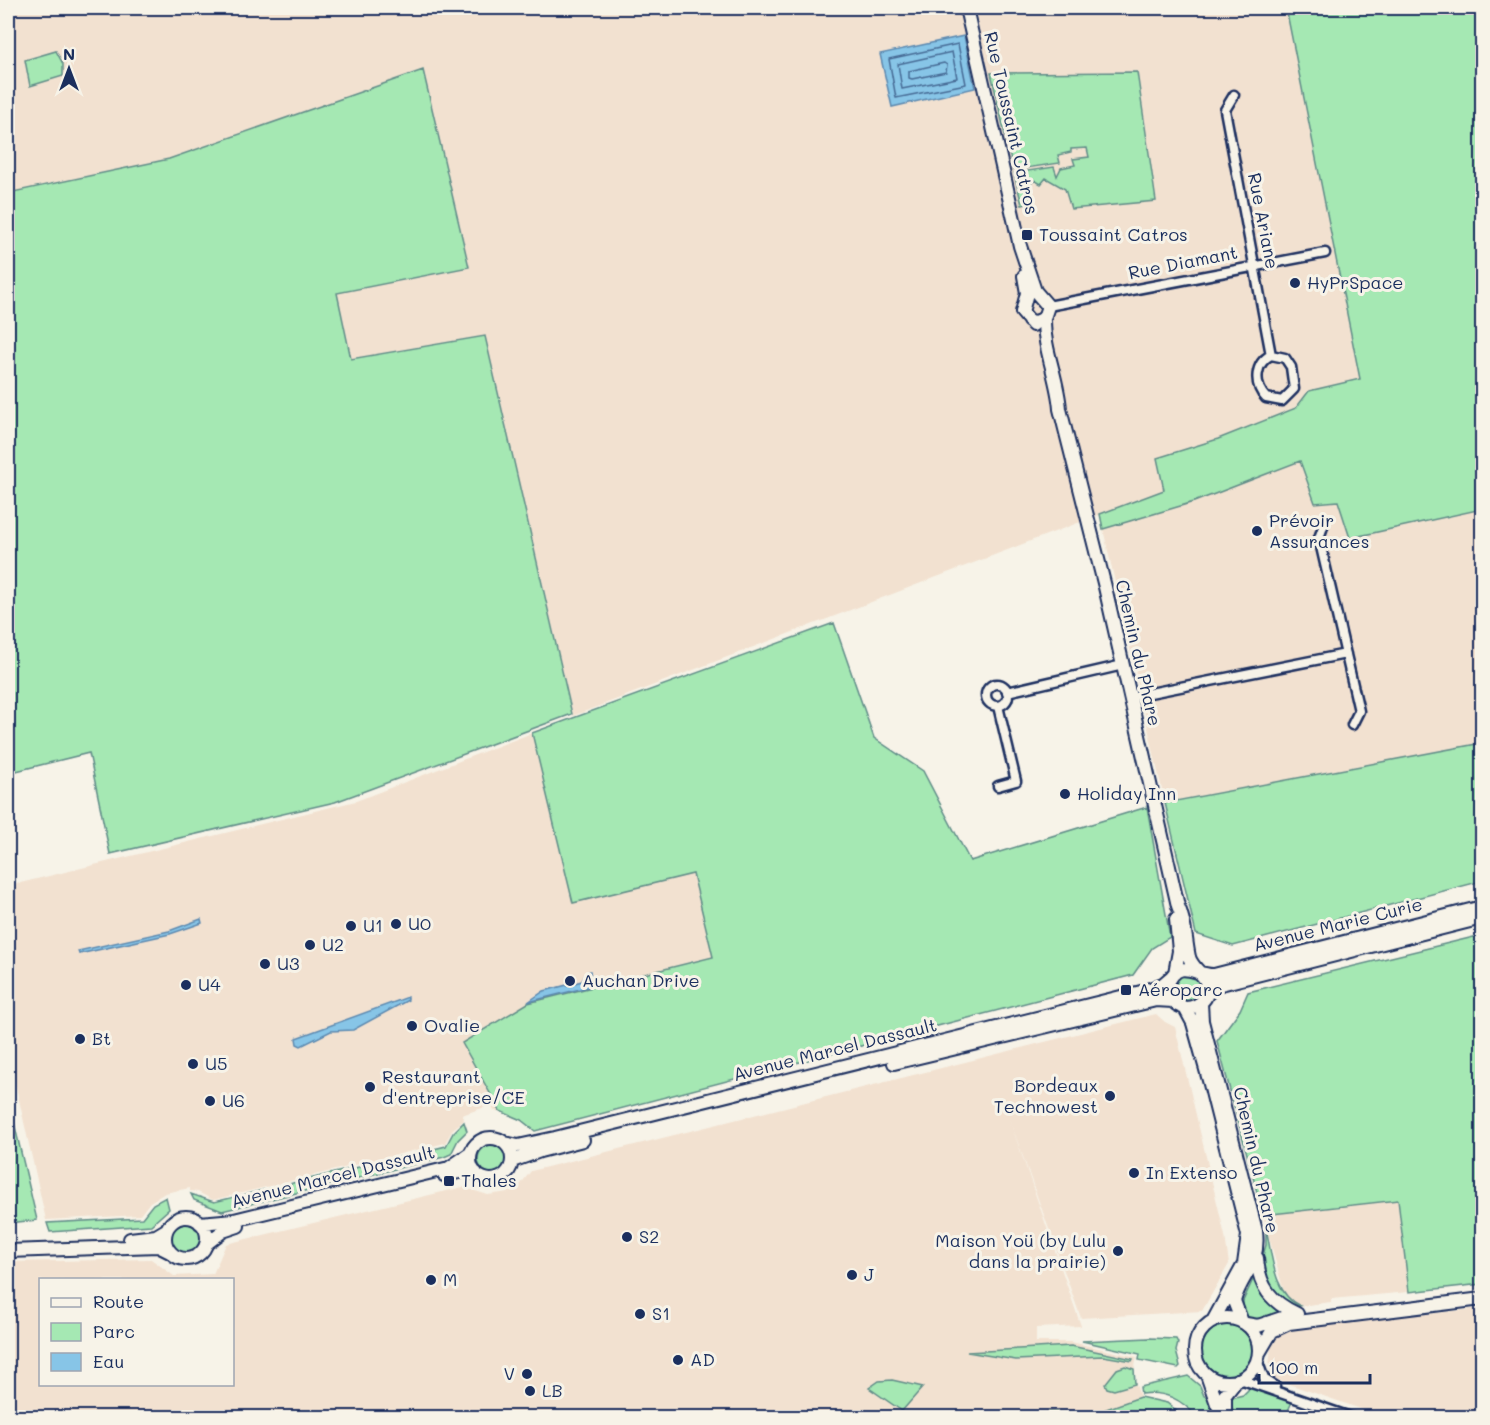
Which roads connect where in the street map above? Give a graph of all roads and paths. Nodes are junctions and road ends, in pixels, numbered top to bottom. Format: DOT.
graph roads {
  1 [pos="966,8"];
  2 [pos="1234,95"];
  3 [pos="1020,246"];
  4 [pos="1325,253"];
  5 [pos="1254,266"];
  6 [pos="1025,301"];
  7 [pos="1044,307"];
  8 [pos="1029,321"];
  9 [pos="1271,355"];
  10 [pos="1060,409"];
  11 [pos="1325,521"];
  12 [pos="1346,654"];
  13 [pos="1123,665"];
  14 [pos="1007,692"];
  15 [pos="1130,697"];
  16 [pos="998,706"];
  17 [pos="1352,725"];
  18 [pos="998,786"];
  19 [pos="1178,906"];
  20 [pos="1482,907"];
  21 [pos="1482,918"];
  22 [pos="1201,973"];
  23 [pos="1172,975"];
  24 [pos="1204,998"];
  25 [pos="1173,1001"];
  26 [pos="1185,1008"];
  27 [pos="506,1143"];
  28 [pos="471,1153"];
  29 [pos="512,1161"];
  30 [pos="476,1173"];
  31 [pos="200,1223"];
  32 [pos="166,1230"];
  33 [pos="8,1244"];
  34 [pos="206,1244"];
  35 [pos="8,1251"];
  36 [pos="170,1252"];
  37 [pos="1256,1254"];
  38 [pos="1482,1293"];
  39 [pos="1482,1299"];
  40 [pos="1297,1314"];
  41 [pos="1213,1321"];
  42 [pos="1244,1323"];
  43 [pos="1258,1356"];
  44 [pos="1207,1375"];
  45 [pos="1239,1379"];
  46 [pos="1283,1392"];
  47 [pos="1225,1418"];
  48 [pos="1353,1418"];
  1 -- 3 [label="main road, Rue Toussaint Catros"];
  2 -- 5 [label="street, Rue Ariane"];
  3 -- 6 [label="main road, Rue Toussaint Catros"];
  3 -- 7 [label="main road, Rue Toussaint Catros"];
  4 -- 5 [label="street, Rue Diamant"];
  5 -- 7 [label="street, Rue Diamant"];
  5 -- 9 [label="street, Rue Ariane"];
  6 -- 7 [label="main road"];
  6 -- 8 [label="main road"];
  7 -- 8 [label="main road"];
  7 -- 10 [label="main road, Chemin du Phare"];
  8 -- 10 [label="main road, Chemin du Phare"];
  9 -- 9 [label="street"];
  10 -- 13 [label="main road, Chemin du Phare"];
  11 -- 12 [label="street"];
  12 -- 15 [label="street"];
  12 -- 17 [label="street"];
  13 -- 14 [label="street"];
  13 -- 15 [label="main road, Chemin du Phare"];
  14 -- 16 [label="street"];
  14 -- 16 [label="street"];
  15 -- 19 [label="main road, Chemin du Phare"];
  16 -- 18 [label="street"];
  19 -- 22 [label="main road, Chemin du Phare"];
  19 -- 23 [label="main road, Chemin du Phare"];
  20 -- 22 [label="main road, Avenue Marie Curie"];
  21 -- 24 [label="main road, Avenue Marie Curie"];
  22 -- 23 [label="main road"];
  22 -- 24 [label="main road"];
  23 -- 25 [label="main road"];
  23 -- 27 [label="main road, Avenue Marcel Dassault"];
  24 -- 26 [label="main road"];
  24 -- 37 [label="main road, Chemin du Phare"];
  25 -- 26 [label="main road"];
  25 -- 29 [label="main road, Avenue Marcel Dassault"];
  26 -- 41 [label="main road, Chemin du Phare"];
  27 -- 28 [label="main road"];
  27 -- 29 [label="main road"];
  28 -- 30 [label="main road"];
  28 -- 31 [label="main road, Avenue Marcel Dassault"];
  29 -- 30 [label="main road"];
  30 -- 34 [label="main road, Avenue Marcel Dassault"];
  31 -- 32 [label="main road"];
  31 -- 34 [label="main road"];
  32 -- 33 [label="main road"];
  32 -- 36 [label="main road"];
  34 -- 36 [label="main road"];
  35 -- 36 [label="main road"];
  37 -- 40 [label="main road"];
  37 -- 42 [label="main road, Chemin du Phare"];
  38 -- 40 [label="main road"];
  39 -- 43 [label="main road"];
  40 -- 42 [label="main road"];
  41 -- 42 [label="main road"];
  41 -- 44 [label="main road"];
  42 -- 43 [label="main road"];
  43 -- 45 [label="main road"];
  43 -- 46 [label="street"];
  44 -- 45 [label="main road"];
  44 -- 47 [label="main road"];
  45 -- 46 [label="street"];
  45 -- 47 [label="main road"];
  46 -- 48 [label="street"];
}
